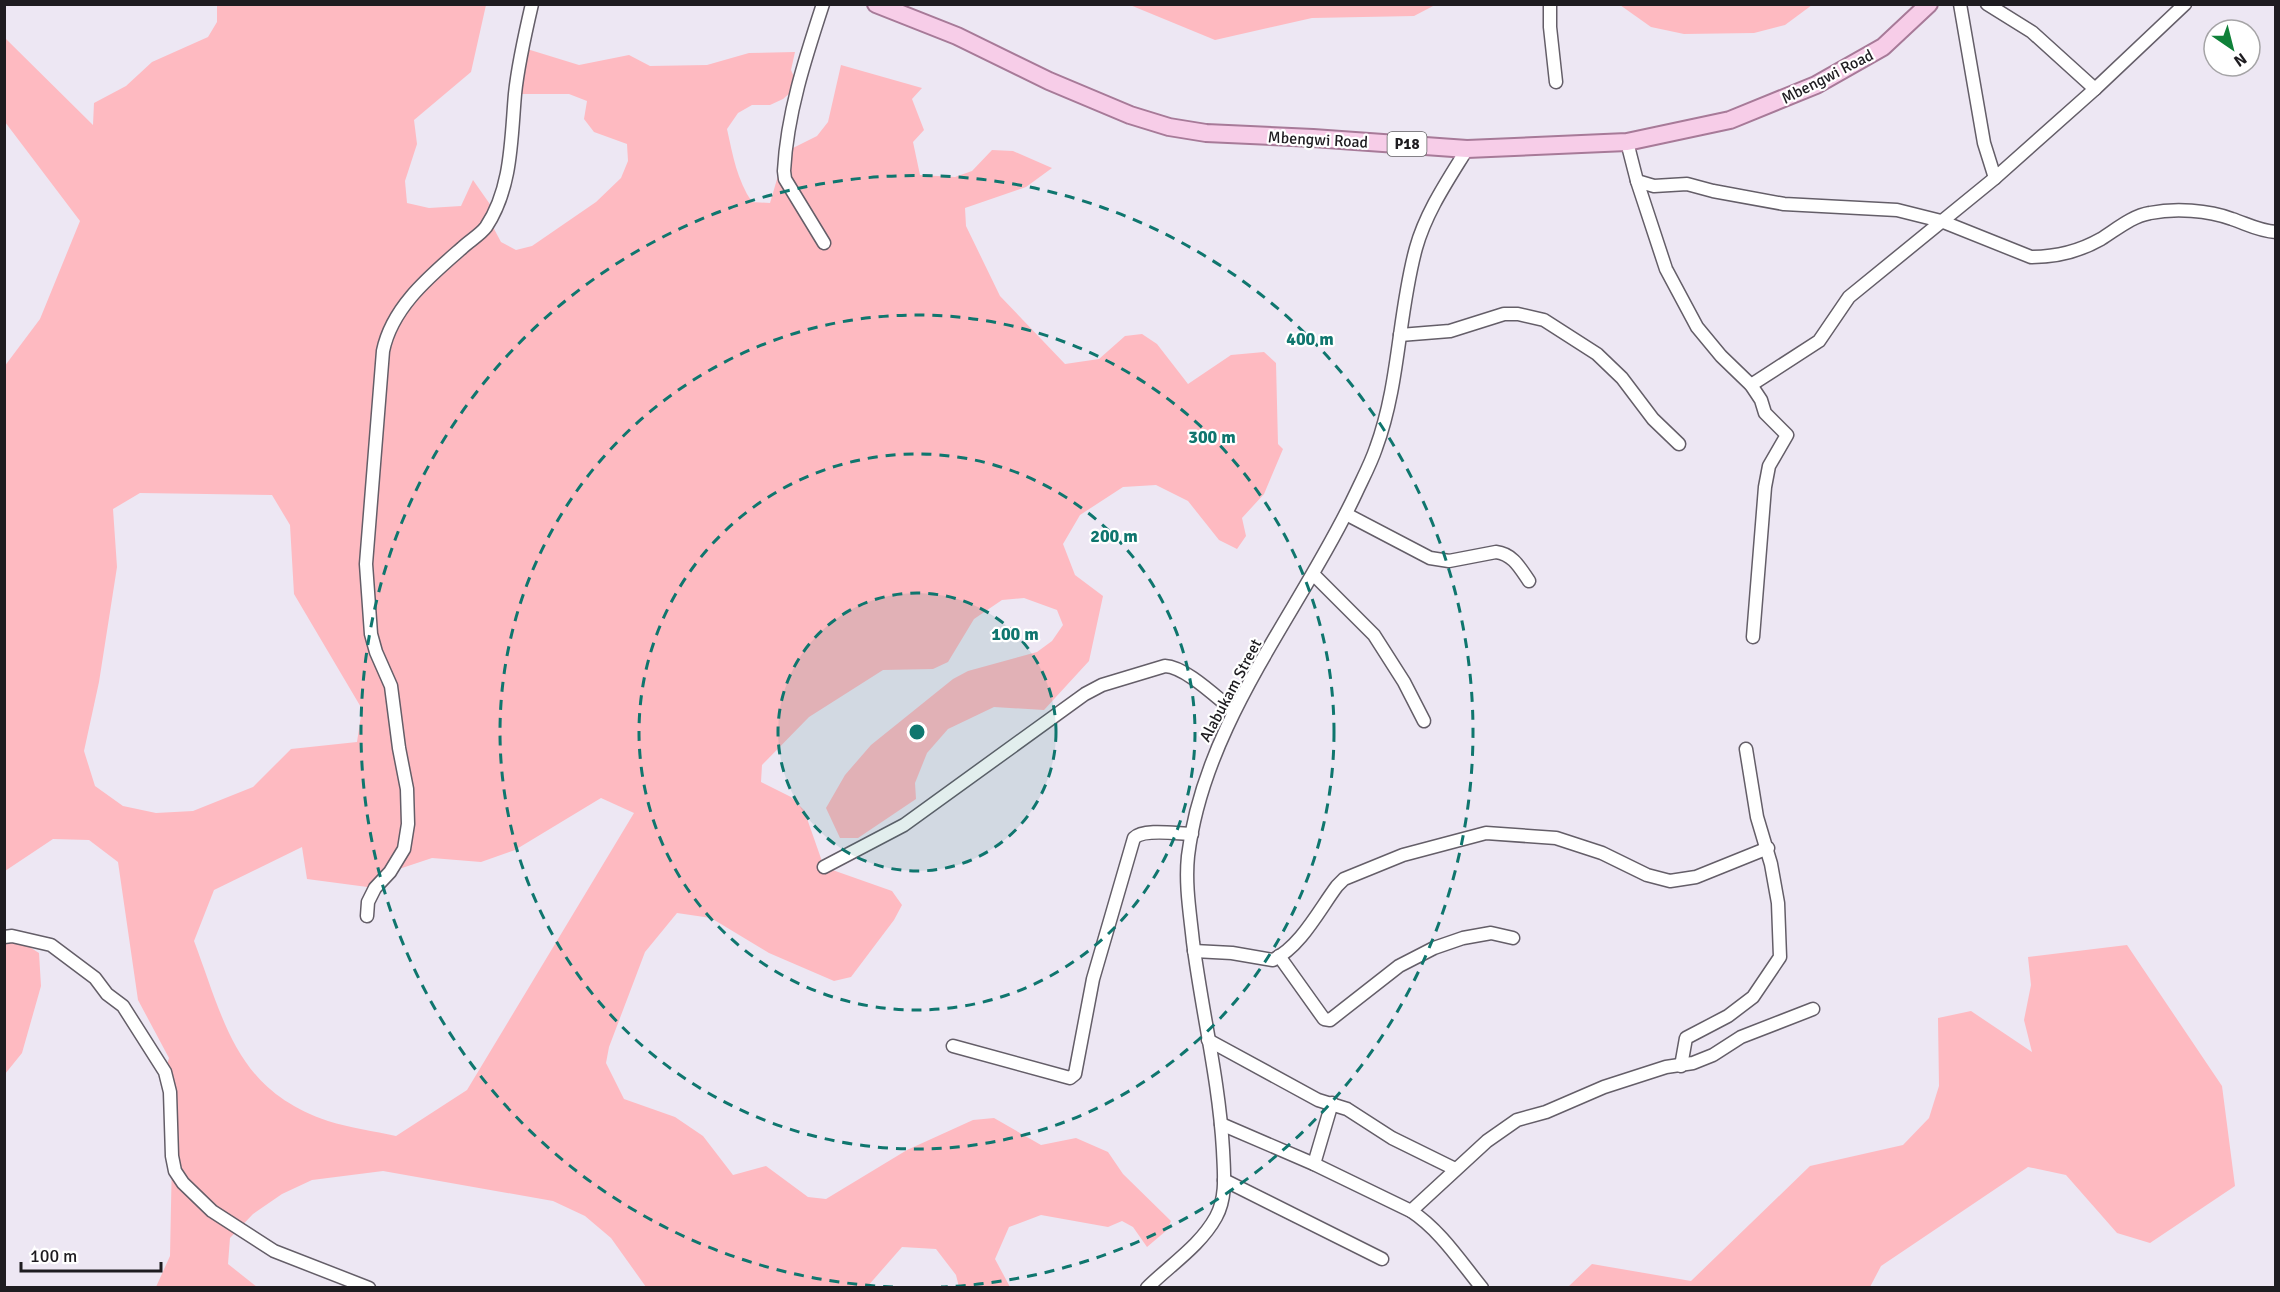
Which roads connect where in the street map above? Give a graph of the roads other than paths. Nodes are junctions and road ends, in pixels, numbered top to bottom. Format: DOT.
graph roads {
  1 [pos="532,4"];
  2 [pos="823,4"];
  3 [pos="876,4"];
  4 [pos="1550,4"];
  5 [pos="1929,4"];
  6 [pos="1960,4"];
  7 [pos="1987,4"];
  8 [pos="2185,4"];
  9 [pos="1556,82"];
  10 [pos="2095,89"];
  11 [pos="1627,142"];
  12 [pos="1467,149"];
  13 [pos="1995,178"];
  14 [pos="1637,181"];
  15 [pos="1941,222"];
  16 [pos="2276,232"];
  17 [pos="824,243"];
  18 [pos="1400,335"];
  19 [pos="1751,386"];
  20 [pos="1680,444"];
  21 [pos="1346,514"];
  22 [pos="1313,574"];
  23 [pos="1529,581"];
  24 [pos="1753,637"];
  25 [pos="1234,711"];
  26 [pos="1424,721"];
  27 [pos="1746,750"];
  28 [pos="1192,834"];
  29 [pos="1768,848"];
  30 [pos="824,867"];
  31 [pos="367,916"];
  32 [pos="4,937"];
  33 [pos="1513,938"];
  34 [pos="1194,951"];
  35 [pos="1279,957"];
  36 [pos="1813,1010"];
  37 [pos="1208,1040"];
  38 [pos="953,1046"];
  39 [pos="1681,1066"];
  40 [pos="1332,1103"];
  41 [pos="1221,1124"];
  42 [pos="1314,1164"];
  43 [pos="1455,1169"];
  44 [pos="1224,1180"];
  45 [pos="1411,1211"];
  46 [pos="1382,1259"];
  47 [pos="369,1287"];
  48 [pos="1147,1287"];
  49 [pos="1482,1287"];
  1 -- 31 [label="street"];
  2 -- 17 [label="street"];
  3 -- 12 [label="main road, Mbengwi Road / P18"];
  4 -- 9 [label="street"];
  5 -- 11 [label="main road, Mbengwi Road / P18"];
  6 -- 13 [label="street"];
  7 -- 10 [label="street"];
  8 -- 10 [label="street"];
  10 -- 13 [label="street"];
  11 -- 12 [label="main road, Mbengwi Road / P18"];
  11 -- 14 [label="street"];
  12 -- 18 [label="street, Alabukam Street"];
  13 -- 15 [label="street"];
  14 -- 15 [label="street"];
  14 -- 19 [label="street"];
  15 -- 16 [label="street"];
  15 -- 19 [label="street"];
  18 -- 20 [label="street"];
  18 -- 21 [label="street, Alabukam Street"];
  19 -- 24 [label="street"];
  21 -- 22 [label="street, Alabukam Street"];
  21 -- 23 [label="street"];
  22 -- 25 [label="street, Alabukam Street"];
  22 -- 26 [label="street"];
  25 -- 28 [label="street, Alabukam Street"];
  25 -- 30 [label="street"];
  27 -- 29 [label="street"];
  28 -- 34 [label="street, Alabukam Street"];
  28 -- 38 [label="street"];
  29 -- 35 [label="street"];
  29 -- 39 [label="street"];
  32 -- 47 [label="street"];
  33 -- 35 [label="street"];
  34 -- 35 [label="street"];
  34 -- 37 [label="street, Alabukam Street"];
  36 -- 39 [label="street"];
  37 -- 40 [label="street"];
  37 -- 41 [label="street, Alabukam Street"];
  39 -- 43 [label="street"];
  40 -- 42 [label="street"];
  40 -- 43 [label="street"];
  41 -- 42 [label="street"];
  41 -- 44 [label="street, Alabukam Street"];
  42 -- 45 [label="street"];
  43 -- 45 [label="street"];
  44 -- 46 [label="street"];
  44 -- 48 [label="street, Alabukam Street"];
  45 -- 49 [label="street"];
}
